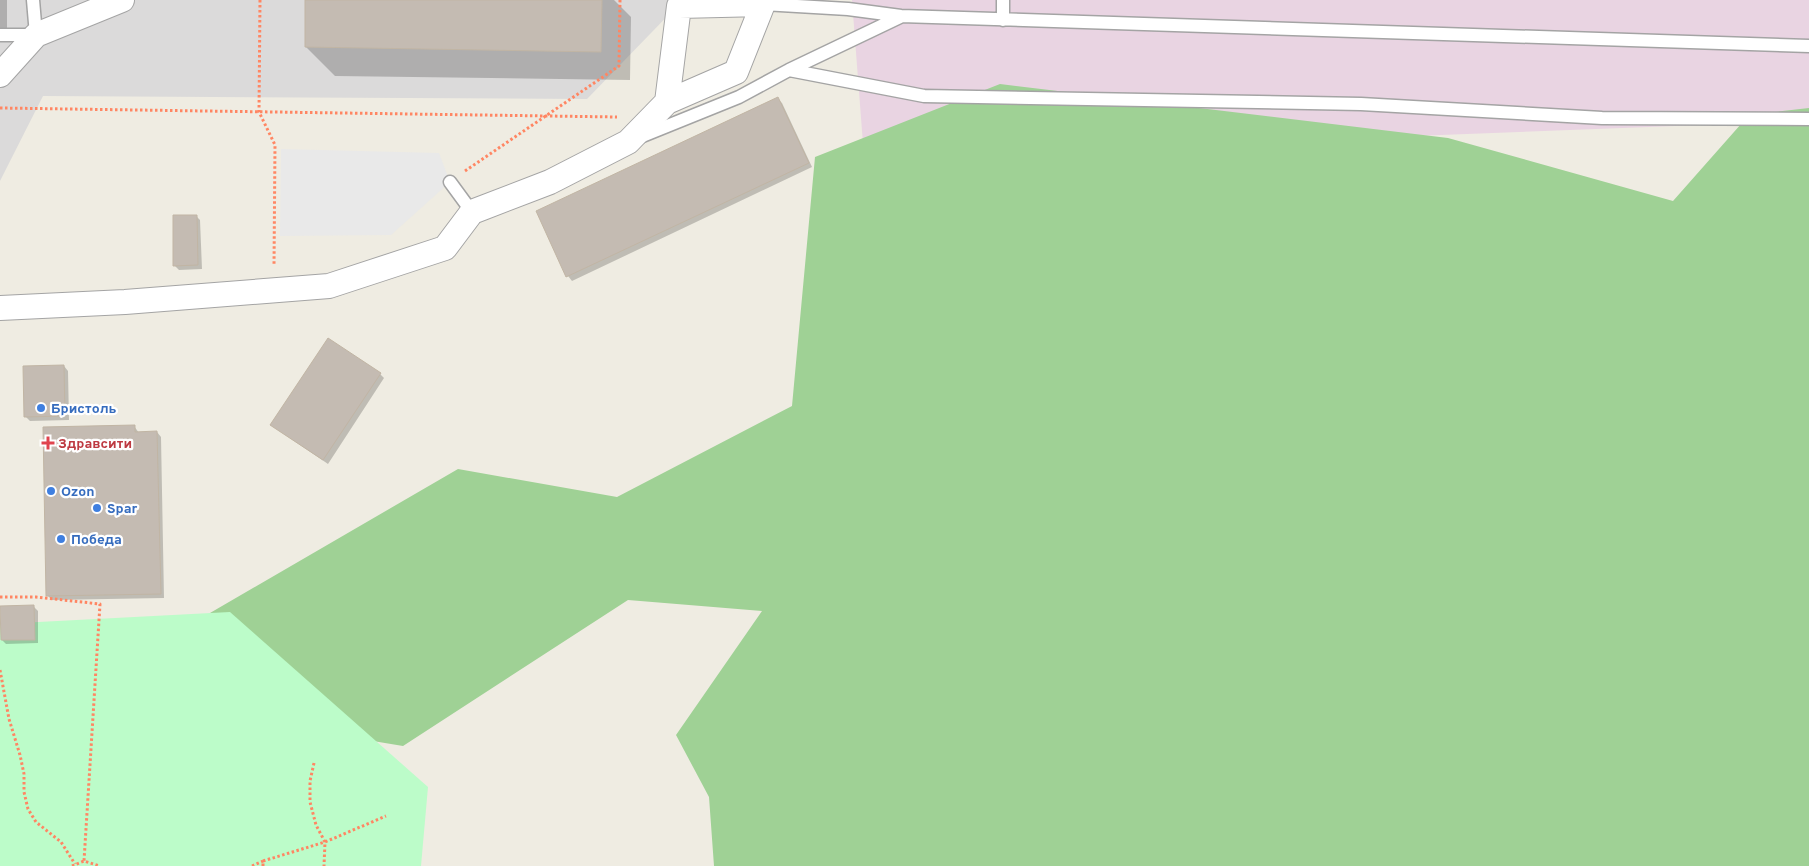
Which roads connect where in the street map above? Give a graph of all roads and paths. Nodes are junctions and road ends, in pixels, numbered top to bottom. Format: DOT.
graph roads {
  1 [pos="33,0"];
  2 [pos="122,0"];
  3 [pos="260,0"];
  4 [pos="620,0"];
  5 [pos="1003,0"];
  6 [pos="675,2"];
  7 [pos="763,4"];
  8 [pos="901,16"];
  9 [pos="1003,20"];
  10 [pos="0,35"];
  11 [pos="36,35"];
  12 [pos="1809,46"];
  13 [pos="789,70"];
  14 [pos="0,75"];
  15 [pos="0,108"];
  16 [pos="659,110"];
  17 [pos="1809,119"];
  18 [pos="628,142"];
  19 [pos="450,182"];
  20 [pos="472,212"];
  21 [pos="274,268"];
  22 [pos="0,308"];
  23 [pos="0,598"];
  24 [pos="0,670"];
  25 [pos="314,763"];
  26 [pos="386,816"];
  27 [pos="325,842"];
  28 [pos="84,861"];
  29 [pos="263,864"];
  30 [pos="74,865"];
  31 [pos="100,866"];
  32 [pos="252,866"];
  33 [pos="324,866"];
  1 -- 11 [label="lane"];
  2 -- 11 [label="street"];
  3 -- 21 [label="path"];
  4 -- 19 [label="path"];
  5 -- 9 [label="lane"];
  6 -- 7 [label="street"];
  6 -- 16 [label="street"];
  7 -- 8 [label="lane"];
  7 -- 16 [label="street"];
  8 -- 9 [label="lane"];
  8 -- 13 [label="lane"];
  9 -- 12 [label="lane"];
  10 -- 11 [label="lane"];
  11 -- 14 [label="street"];
  13 -- 17 [label="lane"];
  13 -- 18 [label="lane"];
  15 -- 16 [label="path"];
  16 -- 18 [label="street"];
  18 -- 20 [label="street"];
  19 -- 20 [label="lane"];
  20 -- 22 [label="street"];
  23 -- 28 [label="path"];
  24 -- 30 [label="path"];
  25 -- 27 [label="path"];
  26 -- 27 [label="path"];
  27 -- 29 [label="path"];
  27 -- 33 [label="path"];
  28 -- 30 [label="path"];
  28 -- 31 [label="path"];
  29 -- 32 [label="path"];
}
